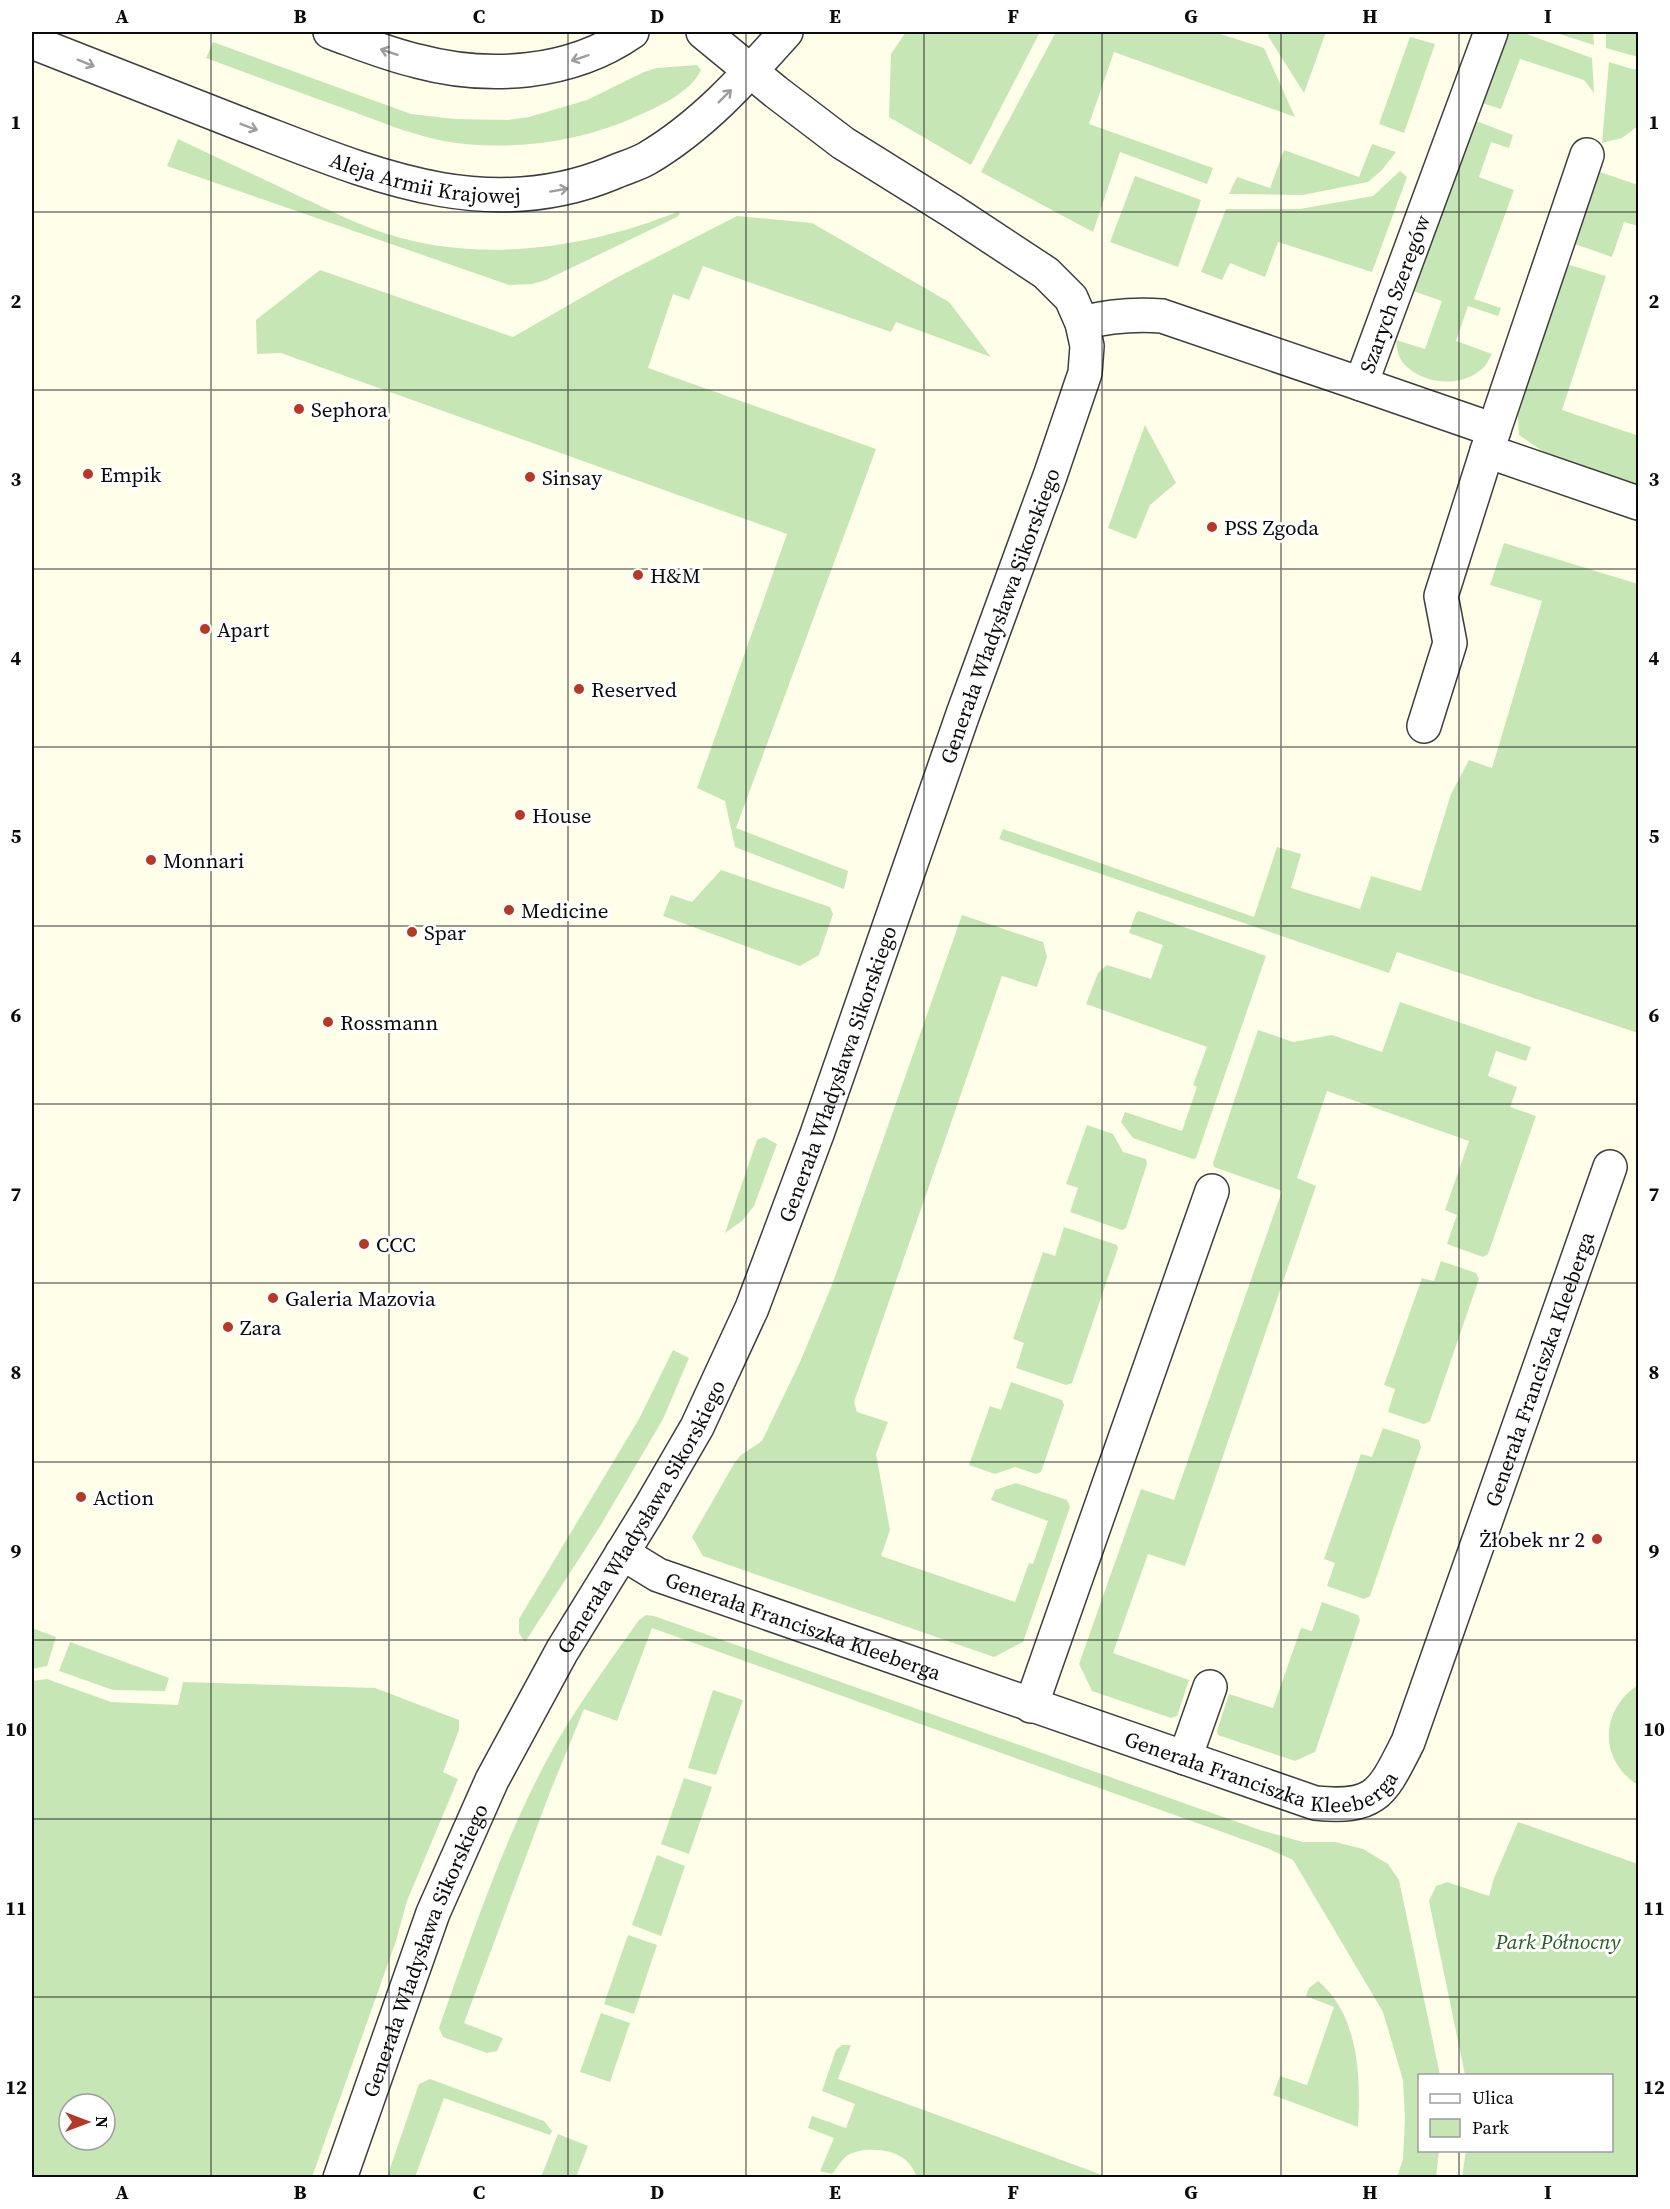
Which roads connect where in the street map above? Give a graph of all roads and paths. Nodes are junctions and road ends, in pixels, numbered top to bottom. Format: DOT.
graph roads {
  1 [pos="330,32"];
  2 [pos="632,32"];
  3 [pos="703,32"];
  4 [pos="786,32"];
  5 [pos="1491,32"];
  6 [pos="32,42"];
  7 [pos="750,71"];
  8 [pos="1587,155"];
  9 [pos="1082,323"];
  10 [pos="1361,384"];
  11 [pos="1490,440"];
  12 [pos="1638,503"];
  13 [pos="1424,726"];
  14 [pos="1610,1167"];
  15 [pos="1212,1191"];
  16 [pos="622,1553"];
  17 [pos="1210,1687"];
  18 [pos="1031,1706"];
  19 [pos="1185,1758"];
  20 [pos="340,2178"];
  2 -- 1 [label="street, one-way"];
  3 -- 7 [label="street, Generała Władysława Sikorskiego"];
  4 -- 7 [label="street, Aleja Armii Krajowej"];
  5 -- 10 [label="street, Szarych Szeregów"];
  6 -- 7 [label="street, Aleja Armii Krajowej, one-way"];
  7 -- 9 [label="street, Generała Władysława Sikorskiego"];
  8 -- 11 [label="street"];
  9 -- 10 [label="street, Szarych Szeregów"];
  9 -- 16 [label="street, Generała Władysława Sikorskiego"];
  10 -- 11 [label="street"];
  11 -- 12 [label="street"];
  11 -- 13 [label="street"];
  14 -- 19 [label="street, Generała Franciszka Kleeberga"];
  15 -- 18 [label="street"];
  16 -- 18 [label="street, Generała Franciszka Kleeberga"];
  16 -- 20 [label="street, Generała Władysława Sikorskiego"];
  17 -- 19 [label="street"];
  18 -- 19 [label="street, Generała Franciszka Kleeberga"];
}
